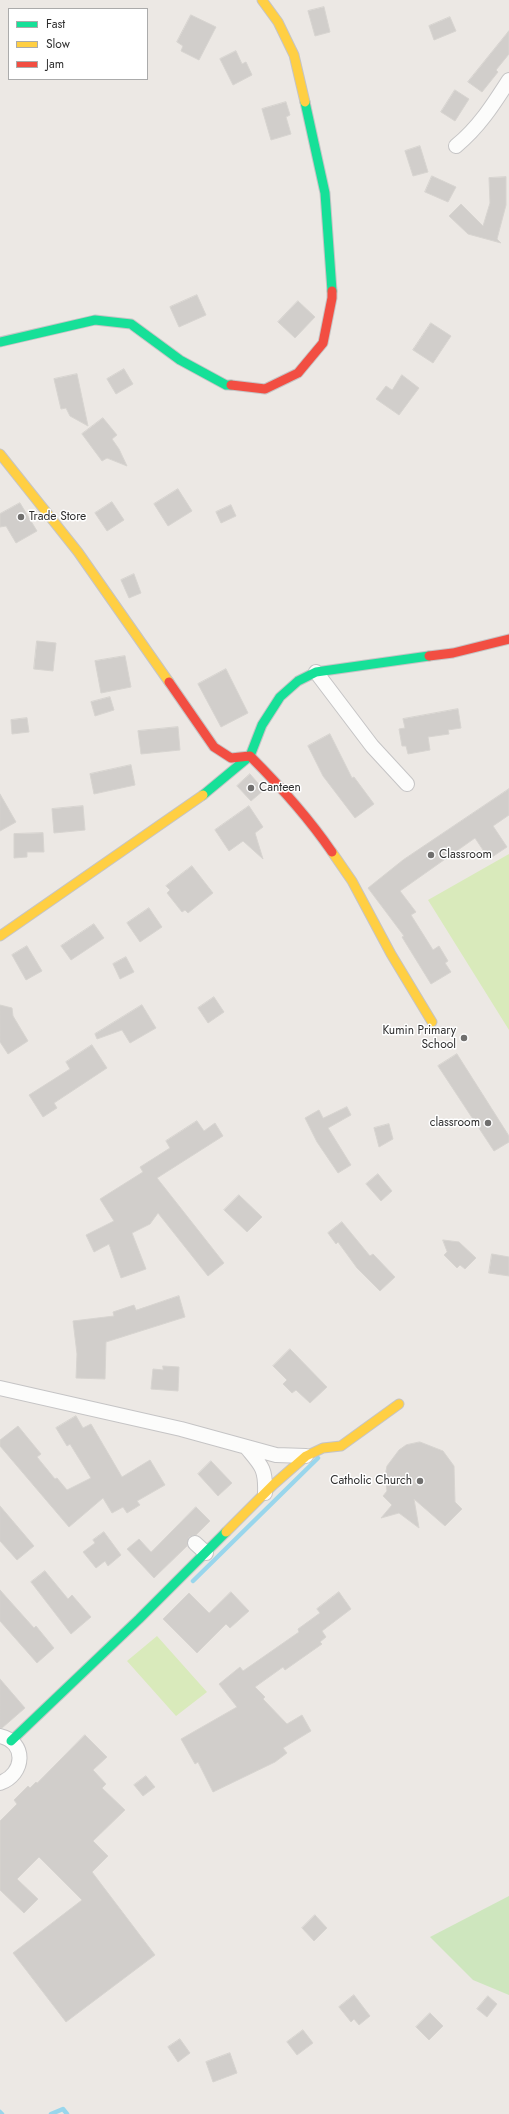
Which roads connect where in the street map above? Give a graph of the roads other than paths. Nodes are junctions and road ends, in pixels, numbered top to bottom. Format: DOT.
graph roads {
  1 [pos="262,0"];
  2 [pos="509,80"];
  3 [pos="456,146"];
  4 [pos="0,342"];
  5 [pos="0,454"];
  6 [pos="509,639"];
  7 [pos="316,672"];
  8 [pos="250,756"];
  9 [pos="408,784"];
  10 [pos="0,936"];
  11 [pos="432,1022"];
  12 [pos="0,1388"];
  13 [pos="399,1404"];
  14 [pos="246,1447"];
  15 [pos="306,1456"];
  16 [pos="266,1493"];
  17 [pos="195,1543"];
  18 [pos="206,1553"];
  19 [pos="6,1738"];
  20 [pos="0,1783"];
  1 -- 4 [label="street"];
  2 -- 3 [label="street"];
  5 -- 8 [label="street"];
  6 -- 7 [label="street"];
  7 -- 8 [label="street"];
  7 -- 9 [label="street"];
  8 -- 10 [label="street"];
  8 -- 11 [label="street"];
  12 -- 14 [label="street"];
  13 -- 15 [label="street"];
  14 -- 15 [label="street"];
  14 -- 16 [label="street"];
  15 -- 16 [label="street"];
  16 -- 18 [label="street"];
  17 -- 18 [label="street"];
  18 -- 19 [label="street"];
  19 -- 20 [label="street"];
}
